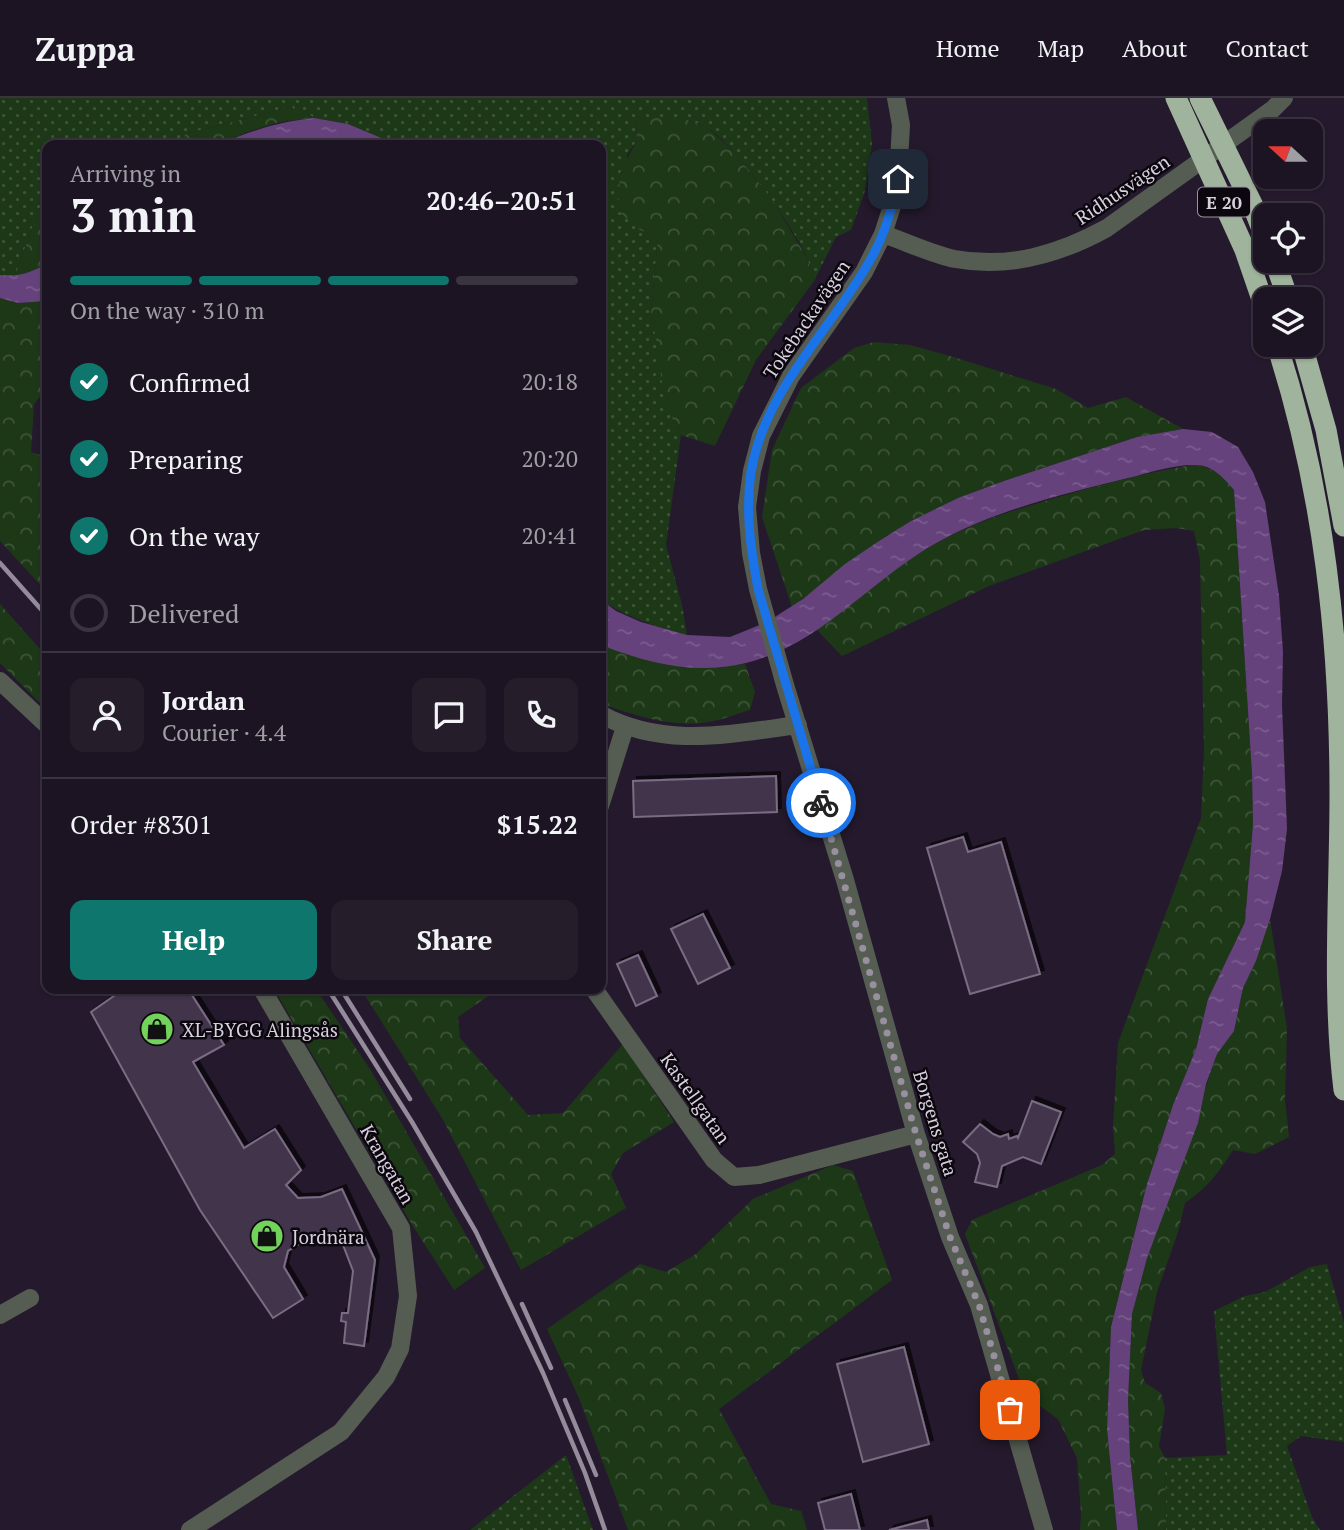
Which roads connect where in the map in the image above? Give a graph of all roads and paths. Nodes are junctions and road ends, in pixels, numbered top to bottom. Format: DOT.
graph roads {
  1 [pos="896,98"];
  2 [pos="1176,98"];
  3 [pos="1200,98"];
  4 [pos="1284,98"];
  5 [pos="1253,206"];
  6 [pos="883,234"];
  7 [pos="1258,287"];
  8 [pos="1280,357"];
  9 [pos="1305,357"];
  10 [pos="1344,526"];
  11 [pos="0,681"];
  12 [pos="606,717"];
  13 [pos="42,720"];
  14 [pos="798,725"];
  15 [pos="625,727"];
  16 [pos="606,787"];
  17 [pos="265,994"];
  18 [pos="598,994"];
  19 [pos="1344,1090"];
  20 [pos="916,1134"];
  21 [pos="30,1298"];
  22 [pos="0,1315"];
  23 [pos="190,1530"];
  24 [pos="1045,1530"];
  1 -- 6 [label="street, Tokebackavägen"];
  2 -- 7 [label="highway, E 20"];
  3 -- 5 [label="highway, E 20"];
  4 -- 6 [label="street, Ridhusvägen"];
  6 -- 14 [label="street, Tokebackavägen"];
  8 -- 19 [label="highway"];
  9 -- 10 [label="highway"];
  11 -- 13 [label="street"];
  12 -- 15 [label="street"];
  14 -- 15 [label="street"];
  14 -- 20 [label="street, Borgens gata"];
  15 -- 16 [label="street"];
  17 -- 23 [label="street, Krangatan"];
  18 -- 20 [label="street, Kastellgatan"];
  20 -- 24 [label="street, Borgens gata"];
  21 -- 22 [label="street"];
}
